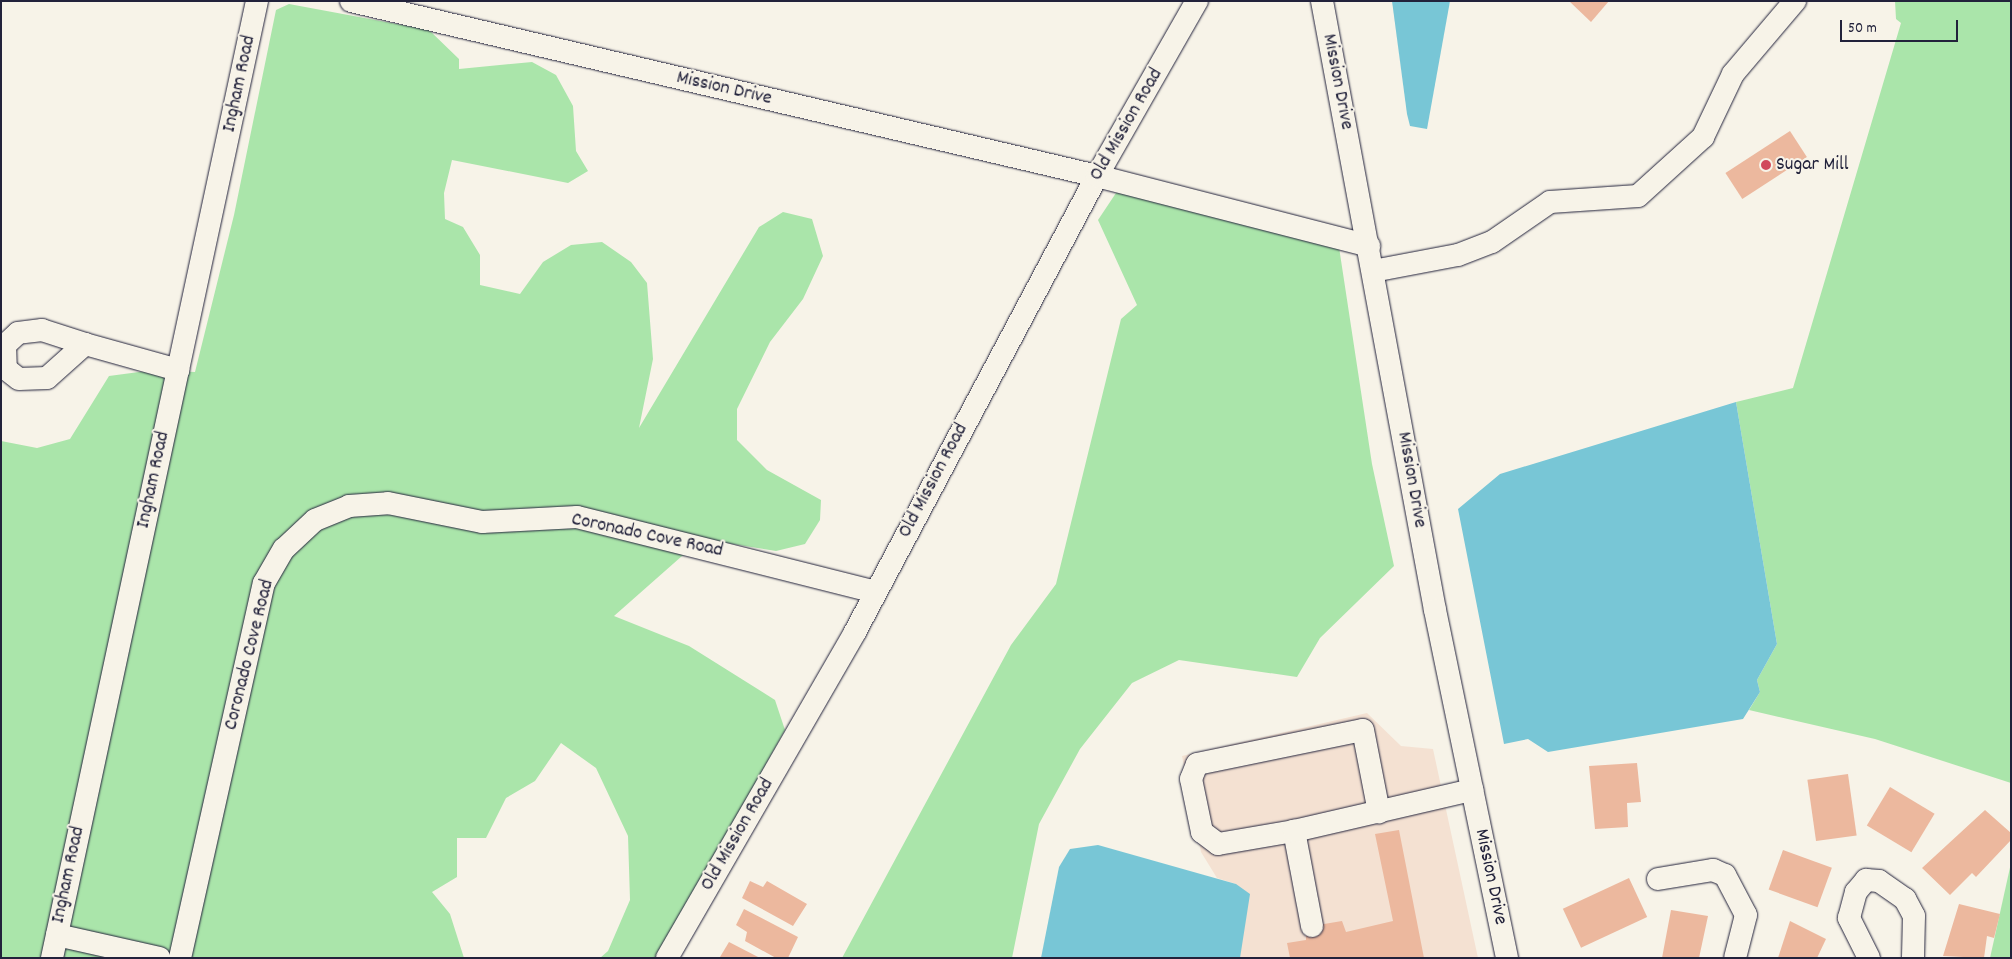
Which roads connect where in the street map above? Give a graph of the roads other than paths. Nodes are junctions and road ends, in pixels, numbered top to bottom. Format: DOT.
graph roads {
  1 [pos="257,1"];
  2 [pos="351,1"];
  3 [pos="1197,1"];
  4 [pos="1322,1"];
  5 [pos="1795,1"];
  6 [pos="404,7"];
  7 [pos="1098,176"];
  8 [pos="1369,246"];
  9 [pos="1374,271"];
  10 [pos="85,344"];
  11 [pos="178,370"];
  12 [pos="876,592"];
  13 [pos="1472,790"];
  14 [pos="1379,812"];
  15 [pos="1294,831"];
  16 [pos="1658,879"];
  17 [pos="1312,926"];
  18 [pos="57,934"];
  19 [pos="52,958"];
  20 [pos="159,958"];
  21 [pos="180,958"];
  22 [pos="667,958"];
  23 [pos="1507,958"];
  24 [pos="1735,958"];
  25 [pos="1869,958"];
  26 [pos="1914,958"];
  1 -- 11 [label="street, Ingham Road"];
  2 -- 6 [label="street, Mission Drive"];
  3 -- 7 [label="street, Old Mission Road"];
  4 -- 8 [label="street, Mission Drive"];
  5 -- 9 [label="street"];
  6 -- 7 [label="street, Mission Drive"];
  7 -- 8 [label="street, Mission Drive"];
  7 -- 12 [label="street, Old Mission Road"];
  8 -- 9 [label="street, Mission Drive"];
  9 -- 13 [label="street, Mission Drive"];
  10 -- 11 [label="street"];
  11 -- 18 [label="street, Ingham Road"];
  12 -- 21 [label="street, Coronado Cove Road"];
  12 -- 22 [label="street, Old Mission Road"];
  13 -- 14 [label="street"];
  13 -- 23 [label="street, Mission Drive"];
  14 -- 15 [label="street"];
  14 -- 15 [label="street"];
  15 -- 17 [label="street"];
  16 -- 24 [label="street"];
  18 -- 19 [label="street, Ingham Road"];
  18 -- 20 [label="street"];
  25 -- 26 [label="street"];
}
